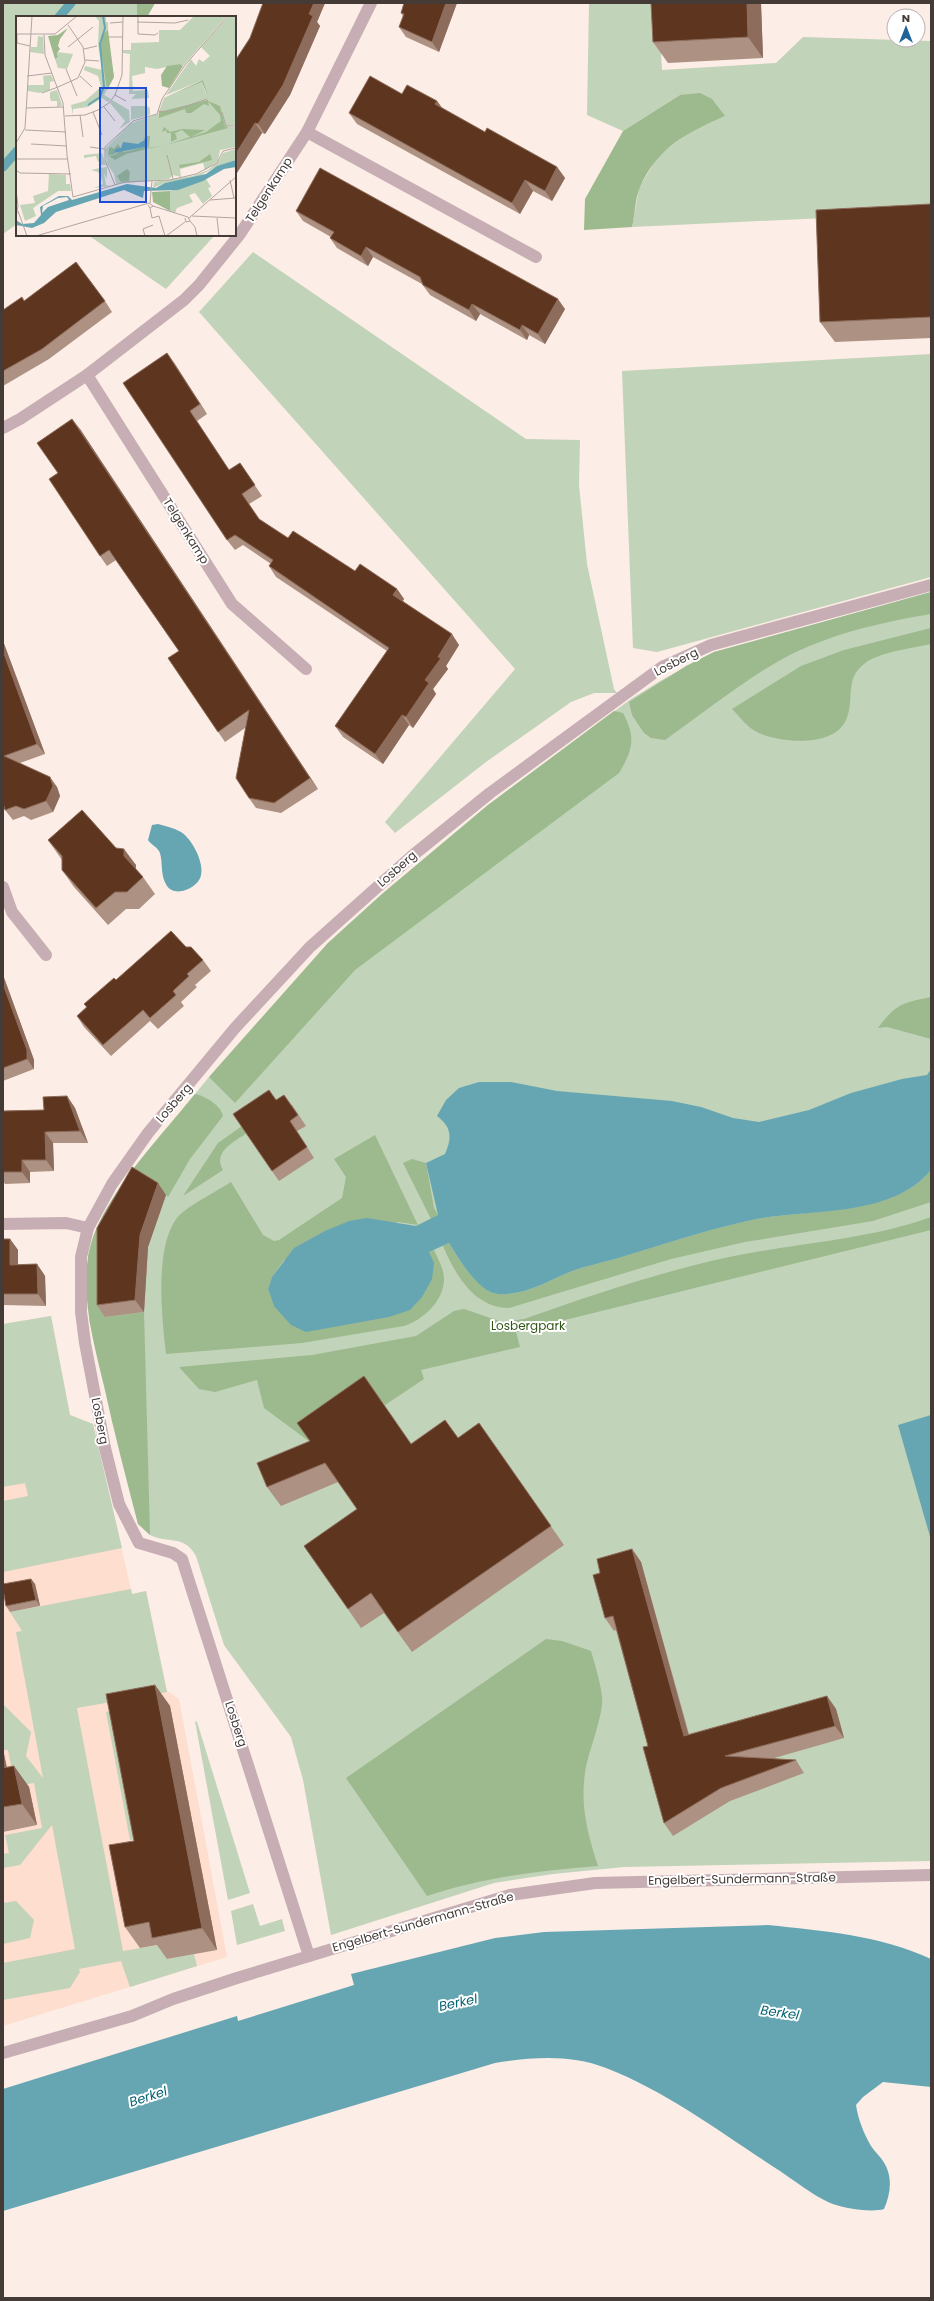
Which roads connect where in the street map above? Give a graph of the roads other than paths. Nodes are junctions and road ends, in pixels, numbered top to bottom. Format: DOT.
graph roads {
  1 [pos="371,3"];
  2 [pos="308,132"];
  3 [pos="536,257"];
  4 [pos="87,375"];
  5 [pos="3,428"];
  6 [pos="931,585"];
  7 [pos="306,668"];
  8 [pos="3,887"];
  9 [pos="46,955"];
  10 [pos="3,1224"];
  11 [pos="88,1228"];
  12 [pos="931,1875"];
  13 [pos="309,1956"];
  14 [pos="3,2053"];
  1 -- 2 [label="street, Telgenkamp"];
  2 -- 3 [label="street"];
  2 -- 4 [label="street, Telgenkamp"];
  4 -- 5 [label="street, Telgenkamp"];
  4 -- 7 [label="street, Telgenkamp"];
  6 -- 11 [label="street, Losberg"];
  8 -- 9 [label="street"];
  10 -- 11 [label="street"];
  11 -- 13 [label="street, Losberg"];
  12 -- 13 [label="street, Engelbert-Sundermann-Straße"];
  13 -- 14 [label="street, Engelbert-Sundermann-Straße"];
}
